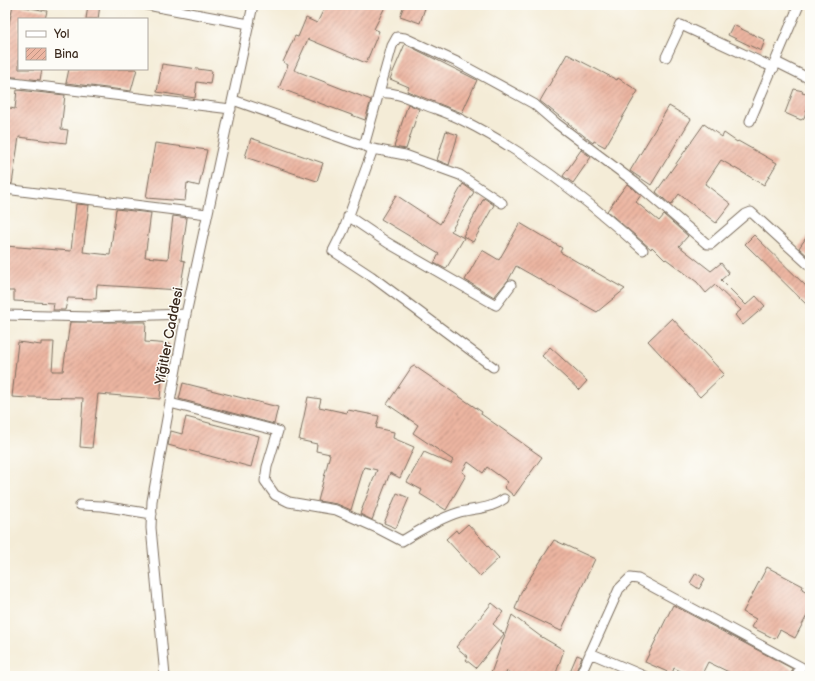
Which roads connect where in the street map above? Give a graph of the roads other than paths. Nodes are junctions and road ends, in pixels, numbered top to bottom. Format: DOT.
graph roads {
  1 [pos="147,5"];
  2 [pos="253,5"];
  3 [pos="799,5"];
  4 [pos="249,24"];
  5 [pos="666,58"];
  6 [pos="775,65"];
  7 [pos="810,79"];
  8 [pos="5,82"];
  9 [pos="379,93"];
  10 [pos="232,105"];
  11 [pos="750,121"];
  12 [pos="368,148"];
  13 [pos="5,189"];
  14 [pos="502,203"];
  15 [pos="207,214"];
  16 [pos="348,216"];
  17 [pos="643,250"];
  18 [pos="810,266"];
  19 [pos="511,285"];
  20 [pos="186,314"];
  21 [pos="5,315"];
  22 [pos="493,367"];
  23 [pos="170,403"];
  24 [pos="504,499"];
  25 [pos="80,505"];
  26 [pos="152,514"];
  27 [pos="590,653"];
  28 [pos="165,676"];
  29 [pos="580,676"];
  30 [pos="644,676"];
  31 [pos="796,676"];
  1 -- 4 [label="street"];
  2 -- 4 [label="street, Yiğitler Caddesi"];
  3 -- 6 [label="street"];
  4 -- 10 [label="street, Yiğitler Caddesi"];
  5 -- 6 [label="street"];
  6 -- 7 [label="street"];
  6 -- 11 [label="street"];
  8 -- 10 [label="street"];
  9 -- 12 [label="street"];
  9 -- 17 [label="street"];
  9 -- 18 [label="street"];
  10 -- 12 [label="street"];
  10 -- 15 [label="street, Yiğitler Caddesi"];
  12 -- 14 [label="street"];
  12 -- 16 [label="street"];
  13 -- 15 [label="street"];
  15 -- 20 [label="street, Yiğitler Caddesi"];
  16 -- 19 [label="street"];
  16 -- 22 [label="street"];
  20 -- 21 [label="street"];
  20 -- 23 [label="street, Yiğitler Caddesi"];
  23 -- 24 [label="street"];
  23 -- 26 [label="street, Yiğitler Caddesi"];
  25 -- 26 [label="street"];
  26 -- 28 [label="street, Yiğitler Caddesi"];
  27 -- 29 [label="street"];
  27 -- 30 [label="street"];
  27 -- 31 [label="street"];
}
